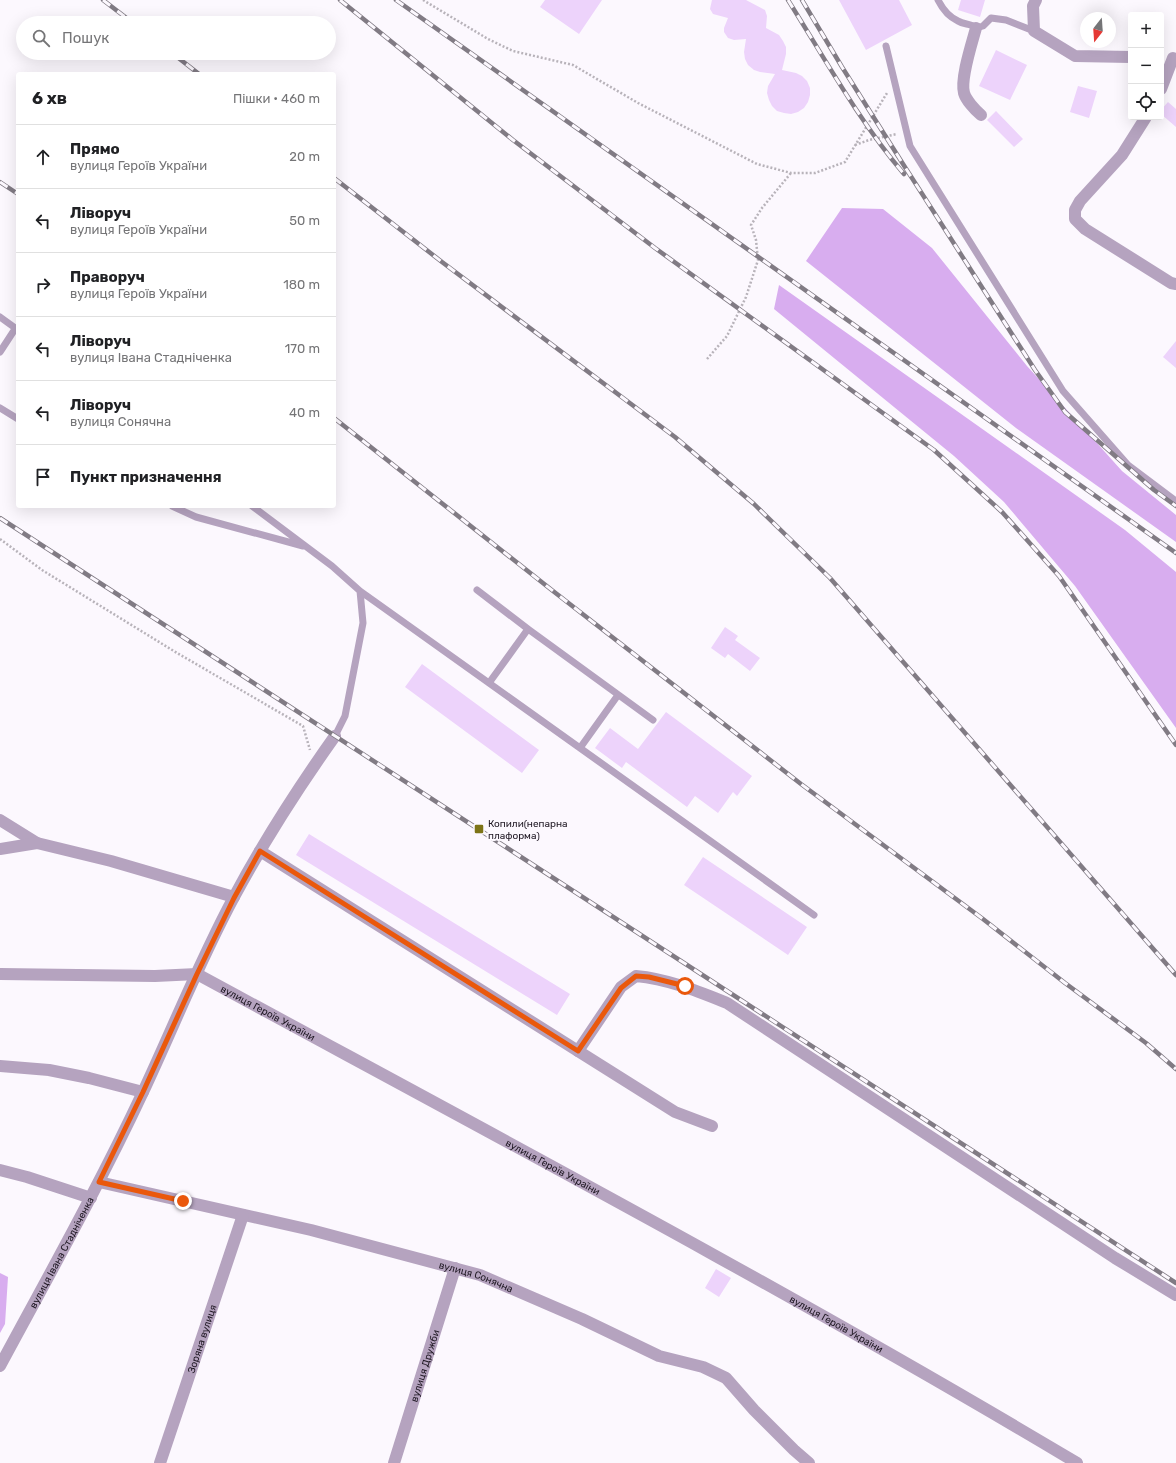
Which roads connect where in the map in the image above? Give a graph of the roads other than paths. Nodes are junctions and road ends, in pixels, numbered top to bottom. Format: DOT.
graph roads {
  1 [pos="938,0"];
  2 [pos="1036,0"];
  3 [pos="976,28"];
  4 [pos="1034,30"];
  5 [pos="886,46"];
  6 [pos="1128,57"];
  7 [pos="1164,58"];
  8 [pos="1175,58"];
  9 [pos="1163,84"];
  10 [pos="981,115"];
  11 [pos="1144,120"];
  12 [pos="1176,284"];
  13 [pos="0,317"];
  14 [pos="16,329"];
  15 [pos="16,331"];
  16 [pos="0,352"];
  17 [pos="0,408"];
  18 [pos="16,418"];
  19 [pos="1176,502"];
  20 [pos="176,508"];
  21 [pos="255,508"];
  22 [pos="307,547"];
  23 [pos="478,590"];
  24 [pos="360,591"];
  25 [pos="528,629"];
  26 [pos="489,683"];
  27 [pos="618,695"];
  28 [pos="653,720"];
  29 [pos="335,736"];
  30 [pos="580,748"];
  31 [pos="0,820"];
  32 [pos="37,843"];
  33 [pos="0,849"];
  34 [pos="260,851"];
  35 [pos="234,898"];
  36 [pos="814,915"];
  37 [pos="0,974"];
  38 [pos="197,974"];
  39 [pos="578,1051"];
  40 [pos="0,1066"];
  41 [pos="143,1092"];
  42 [pos="712,1126"];
  43 [pos="0,1170"];
  44 [pos="99,1182"];
  45 [pos="92,1198"];
  46 [pos="243,1215"];
  47 [pos="455,1268"];
  48 [pos="1176,1295"];
  49 [pos="0,1366"];
  50 [pos="160,1463"];
  51 [pos="394,1463"];
  52 [pos="809,1463"];
  53 [pos="1077,1463"];
  1 -- 3 [label="lane"];
  2 -- 4 [label="street"];
  3 -- 4 [label="lane"];
  3 -- 10 [label="street"];
  4 -- 6 [label="street"];
  5 -- 19 [label="lane"];
  7 -- 8 [label="street"];
  8 -- 9 [label="street"];
  11 -- 12 [label="street"];
  13 -- 14 [label="lane"];
  15 -- 16 [label="lane"];
  17 -- 18 [label="lane"];
  20 -- 22 [label="lane"];
  21 -- 22 [label="lane"];
  22 -- 24 [label="lane"];
  23 -- 25 [label="lane"];
  24 -- 26 [label="lane"];
  24 -- 29 [label="lane"];
  25 -- 26 [label="lane"];
  25 -- 27 [label="lane"];
  26 -- 30 [label="lane"];
  27 -- 28 [label="lane"];
  27 -- 30 [label="lane"];
  29 -- 34 [label="street, вулиця Івана Стадніченка"];
  30 -- 36 [label="lane"];
  31 -- 32 [label="street"];
  32 -- 33 [label="street"];
  32 -- 35 [label="street"];
  34 -- 35 [label="street, вулиця Івана Стадніченка"];
  34 -- 39 [label="street"];
  35 -- 38 [label="street, вулиця Івана Стадніченка"];
  37 -- 38 [label="street"];
  38 -- 41 [label="street, вулиця Івана Стадніченка"];
  38 -- 53 [label="street, вулиця Героїв України"];
  39 -- 42 [label="street"];
  39 -- 48 [label="street"];
  40 -- 41 [label="street"];
  41 -- 44 [label="street, вулиця Івана Стадніченка"];
  43 -- 45 [label="street"];
  44 -- 45 [label="street, вулиця Івана Стадніченка"];
  44 -- 46 [label="street, вулиця Сонячна"];
  45 -- 49 [label="street, вулиця Івана Стадніченка"];
  46 -- 47 [label="street, вулиця Сонячна"];
  46 -- 50 [label="street, Зоряна вулиця"];
  47 -- 51 [label="street, вулиця Дружби"];
  47 -- 52 [label="street, вулиця Сонячна"];
}
